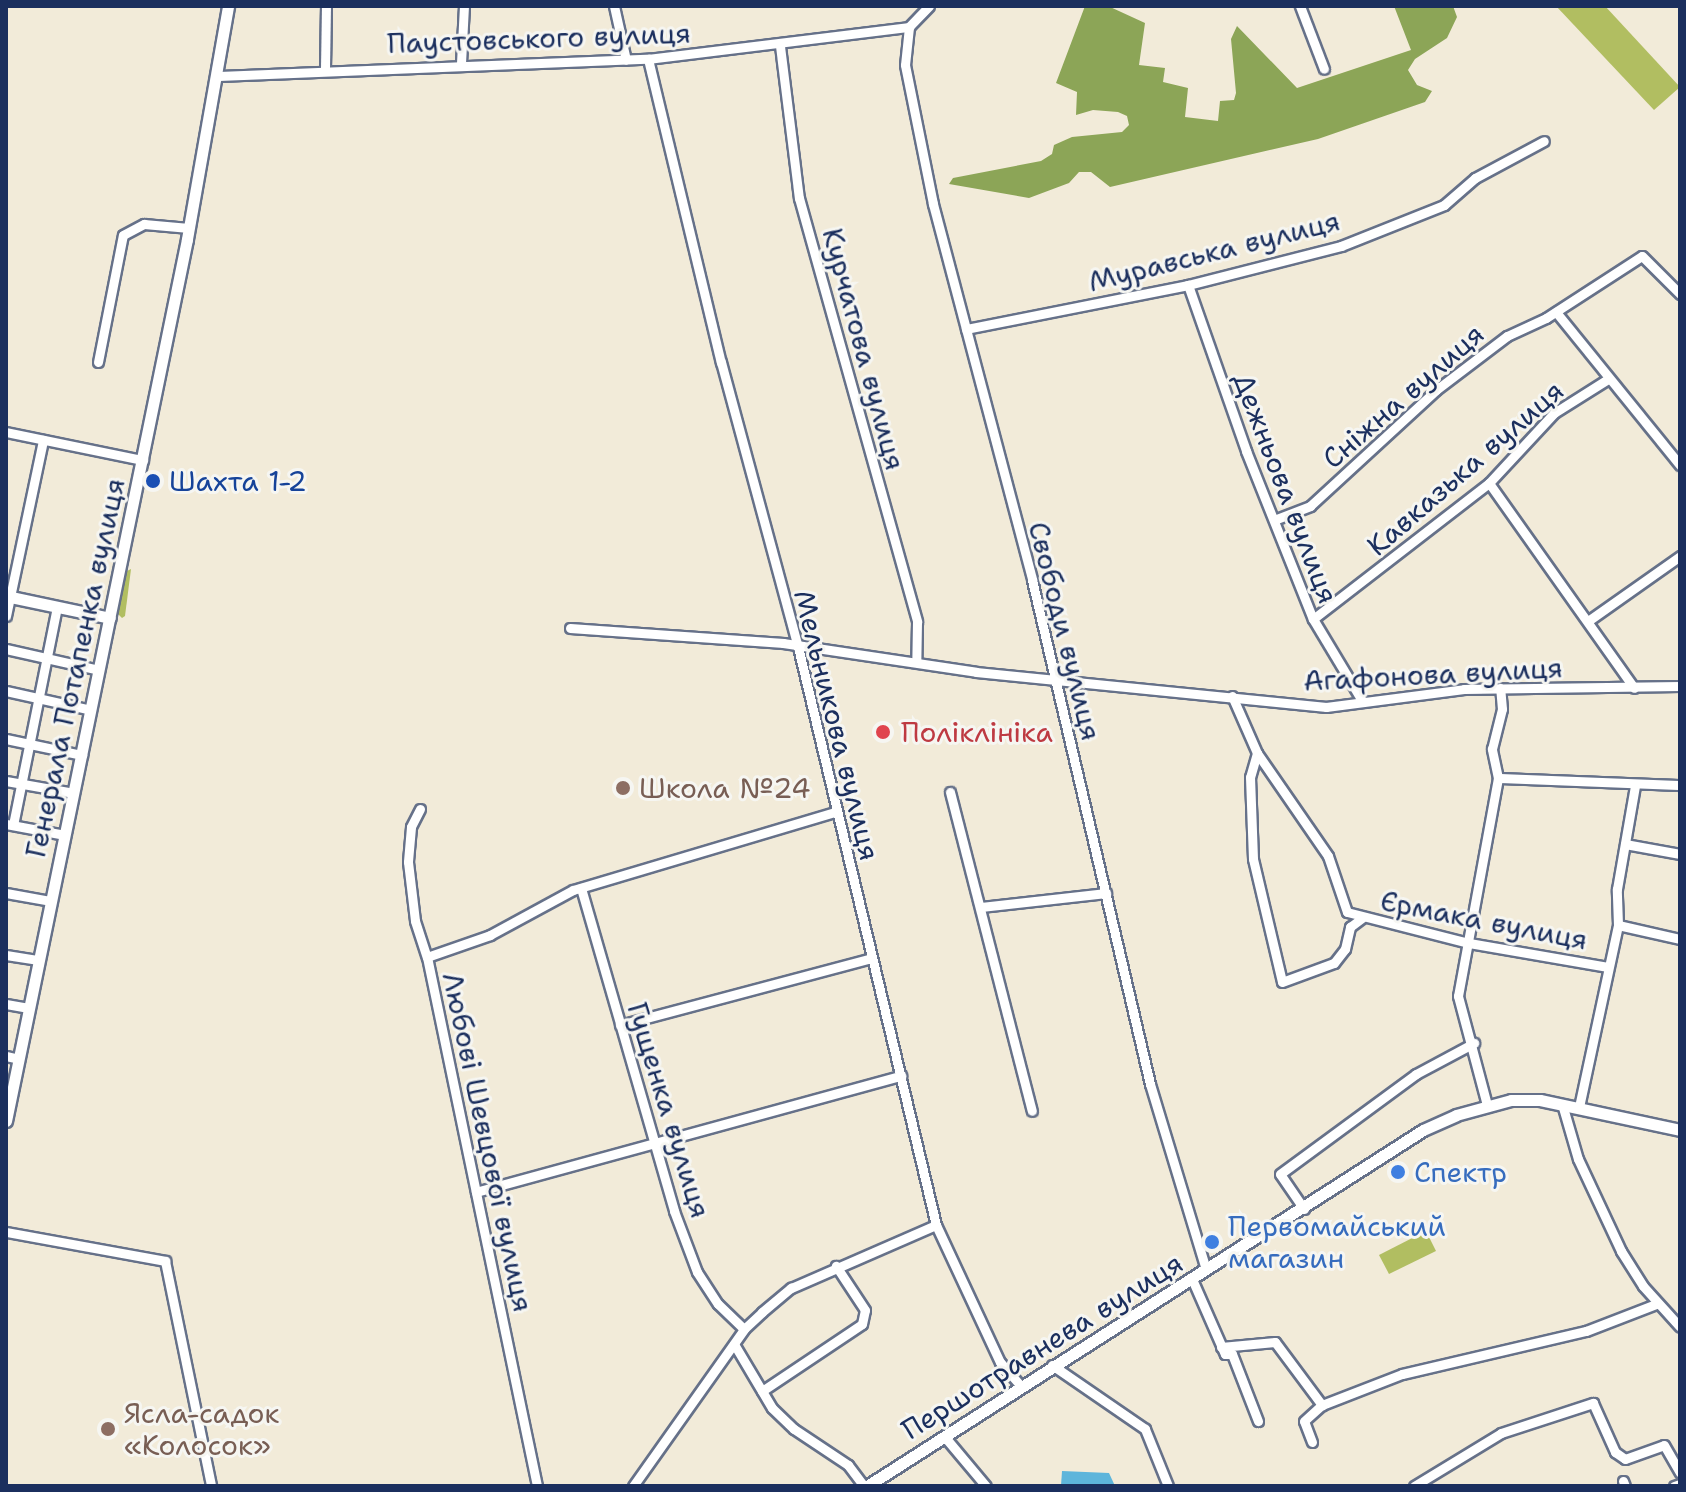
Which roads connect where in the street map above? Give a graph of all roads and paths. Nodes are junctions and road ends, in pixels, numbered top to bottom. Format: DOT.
graph roads {
  1 [pos="228,6"];
  2 [pos="326,6"];
  3 [pos="464,6"];
  4 [pos="614,6"];
  5 [pos="929,6"];
  6 [pos="1300,6"];
  7 [pos="909,27"];
  8 [pos="780,46"];
  9 [pos="648,59"];
  10 [pos="626,60"];
  11 [pos="461,63"];
  12 [pos="325,69"];
  13 [pos="1324,69"];
  14 [pos="217,76"];
  15 [pos="1544,141"];
  16 [pos="189,228"];
  17 [pos="1188,285"];
  18 [pos="1680,294"];
  19 [pos="1556,312"];
  20 [pos="966,329"];
  21 [pos="98,362"];
  22 [pos="1608,379"];
  23 [pos="6,432"];
  24 [pos="43,440"];
  25 [pos="143,460"];
  26 [pos="1680,465"];
  27 [pos="1489,483"];
  28 [pos="1274,520"];
  29 [pos="1680,556"];
  30 [pos="8,597"];
  31 [pos="57,606"];
  32 [pos="6,616"];
  33 [pos="110,618"];
  34 [pos="1313,619"];
  35 [pos="1588,621"];
  36 [pos="570,628"];
  37 [pos="798,647"];
  38 [pos="6,649"];
  39 [pos="46,659"];
  40 [pos="916,661"];
  41 [pos="99,670"];
  42 [pos="1053,681"];
  43 [pos="1680,686"];
  44 [pos="1500,688"];
  45 [pos="1634,688"];
  46 [pos="6,691"];
  47 [pos="1232,696"];
  48 [pos="39,698"];
  49 [pos="1361,699"];
  50 [pos="91,710"];
  51 [pos="6,739"];
  52 [pos="30,745"];
  53 [pos="1257,753"];
  54 [pos="82,755"];
  55 [pos="1498,778"];
  56 [pos="6,781"];
  57 [pos="20,784"];
  58 [pos="1680,785"];
  59 [pos="1635,786"];
  60 [pos="950,792"];
  61 [pos="74,793"];
  62 [pos="420,809"];
  63 [pos="835,812"];
  64 [pos="10,824"];
  65 [pos="65,835"];
  66 [pos="1625,844"];
  67 [pos="1680,854"];
  68 [pos="581,888"];
  69 [pos="6,893"];
  70 [pos="1106,893"];
  71 [pos="51,901"];
  72 [pos="981,907"];
  73 [pos="1362,918"];
  74 [pos="1618,925"];
  75 [pos="1680,939"];
  76 [pos="1469,943"];
  77 [pos="6,955"];
  78 [pos="427,957"];
  79 [pos="871,958"];
  80 [pos="39,960"];
  81 [pos="1608,967"];
  82 [pos="6,1004"];
  83 [pos="29,1008"];
  84 [pos="620,1025"];
  85 [pos="1474,1043"];
  86 [pos="6,1056"];
  87 [pos="19,1059"];
  88 [pos="901,1076"];
  89 [pos="1562,1104"];
  90 [pos="1487,1105"];
  91 [pos="1579,1107"];
  92 [pos="7,1108"];
  93 [pos="1032,1111"];
  94 [pos="6,1121"];
  95 [pos="1680,1130"];
  96 [pos="655,1144"];
  97 [pos="476,1192"];
  98 [pos="1304,1209"];
  99 [pos="936,1225"];
  100 [pos="6,1232"];
  101 [pos="836,1266"];
  102 [pos="1206,1270"];
  103 [pos="1192,1279"];
  104 [pos="1656,1304"];
  105 [pos="1680,1327"];
  106 [pos="744,1329"];
  107 [pos="734,1344"];
  108 [pos="1221,1347"];
  109 [pos="1052,1365"];
  110 [pos="1021,1386"];
  111 [pos="762,1391"];
  112 [pos="1322,1405"];
  113 [pos="1258,1421"];
  114 [pos="944,1436"];
  115 [pos="1312,1442"];
  116 [pos="1680,1473"];
  117 [pos="1680,1484"];
  118 [pos="871,1485"];
  119 [pos="211,1486"];
  120 [pos="537,1486"];
  121 [pos="633,1486"];
  122 [pos="986,1486"];
  123 [pos="1168,1486"];
  124 [pos="1414,1486"];
  125 [pos="1674,1486"];
  1 -- 14 [label="main road, Генерала Потапенка вулиця"];
  2 -- 12 [label="street"];
  3 -- 11 [label="street"];
  4 -- 10 [label="street"];
  5 -- 7 [label="street"];
  6 -- 13 [label="street"];
  7 -- 8 [label="street, Паустовського вулиця"];
  7 -- 20 [label="street, Свободи вулиця"];
  8 -- 9 [label="street, Паустовського вулиця"];
  8 -- 40 [label="street, Курчатова вулиця"];
  9 -- 10 [label="street, Паустовського вулиця"];
  9 -- 37 [label="street, Мельникова вулиця"];
  10 -- 11 [label="street, Паустовського вулиця"];
  11 -- 12 [label="street, Паустовського вулиця"];
  12 -- 14 [label="street, Паустовського вулиця"];
  14 -- 16 [label="main road, Генерала Потапенка вулиця"];
  15 -- 17 [label="street, Муравська вулиця"];
  16 -- 21 [label="street"];
  16 -- 25 [label="main road, Генерала Потапенка вулиця"];
  17 -- 20 [label="street, Муравська вулиця"];
  17 -- 28 [label="street, Дежньова вулиця"];
  18 -- 19 [label="street, Сніжна вулиця"];
  19 -- 22 [label="street"];
  19 -- 28 [label="street, Сніжна вулиця"];
  20 -- 42 [label="street, Свободи вулиця"];
  22 -- 26 [label="street"];
  22 -- 27 [label="street, Кавказька вулиця"];
  23 -- 24 [label="street, Генерала Потапенка вулиця"];
  24 -- 25 [label="street, Генерала Потапенка вулиця"];
  24 -- 30 [label="street"];
  25 -- 33 [label="main road, Генерала Потапенка вулиця"];
  27 -- 34 [label="street, Кавказька вулиця"];
  27 -- 35 [label="street"];
  28 -- 34 [label="street, Дежньова вулиця"];
  29 -- 35 [label="street"];
  30 -- 31 [label="main road"];
  30 -- 32 [label="street"];
  31 -- 33 [label="main road"];
  31 -- 39 [label="street"];
  33 -- 41 [label="main road, Генерала Потапенка вулиця"];
  34 -- 49 [label="street, Дежньова вулиця"];
  35 -- 45 [label="street"];
  36 -- 37 [label="street, Агафонова вулиця"];
  37 -- 40 [label="street, Агафонова вулиця"];
  37 -- 63 [label="street, Мельникова вулиця"];
  38 -- 39 [label="street"];
  39 -- 41 [label="street"];
  39 -- 48 [label="street"];
  40 -- 42 [label="street, Агафонова вулиця"];
  41 -- 50 [label="main road, Генерала Потапенка вулиця"];
  42 -- 47 [label="street, Агафонова вулиця"];
  42 -- 70 [label="street, Свободи вулиця"];
  43 -- 45 [label="street, Агафонова вулиця"];
  44 -- 45 [label="street, Агафонова вулиця"];
  44 -- 49 [label="street, Агафонова вулиця"];
  44 -- 55 [label="street"];
  46 -- 48 [label="street"];
  47 -- 49 [label="street, Агафонова вулиця"];
  47 -- 53 [label="street, Єрмака вулиця"];
  48 -- 50 [label="street"];
  48 -- 52 [label="street"];
  50 -- 54 [label="main road, Генерала Потапенка вулиця"];
  51 -- 52 [label="street"];
  52 -- 54 [label="street"];
  52 -- 57 [label="street"];
  53 -- 73 [label="street, Єрмака вулиця"];
  53 -- 73 [label="street"];
  54 -- 61 [label="main road, Генерала Потапенка вулиця"];
  55 -- 59 [label="street"];
  55 -- 76 [label="street"];
  56 -- 57 [label="street"];
  57 -- 61 [label="street"];
  57 -- 64 [label="street"];
  58 -- 59 [label="street"];
  59 -- 66 [label="street"];
  60 -- 72 [label="street"];
  61 -- 65 [label="main road, Генерала Потапенка вулиця"];
  62 -- 78 [label="street, Любові Шевцової вулиця"];
  63 -- 68 [label="street"];
  63 -- 79 [label="street, Мельникова вулиця"];
  64 -- 65 [label="street"];
  65 -- 71 [label="main road, Генерала Потапенка вулиця"];
  66 -- 67 [label="street"];
  66 -- 74 [label="street"];
  68 -- 78 [label="street"];
  68 -- 84 [label="street, Гущенка вулиця"];
  69 -- 71 [label="street"];
  70 -- 72 [label="street"];
  70 -- 102 [label="street, Свободи вулиця"];
  71 -- 80 [label="main road, Генерала Потапенка вулиця"];
  72 -- 93 [label="street"];
  73 -- 76 [label="street, Єрмака вулиця"];
  74 -- 75 [label="street"];
  74 -- 81 [label="street"];
  76 -- 81 [label="street, Єрмака вулиця"];
  76 -- 85 [label="street"];
  77 -- 80 [label="street"];
  78 -- 97 [label="street, Любові Шевцової вулиця"];
  79 -- 84 [label="street"];
  79 -- 88 [label="street, Мельникова вулиця"];
  80 -- 83 [label="main road, Генерала Потапенка вулиця"];
  81 -- 91 [label="street"];
  82 -- 83 [label="street"];
  83 -- 87 [label="main road, Генерала Потапенка вулиця"];
  84 -- 96 [label="street, Гущенка вулиця"];
  85 -- 90 [label="street"];
  85 -- 98 [label="street"];
  86 -- 87 [label="street"];
  87 -- 92 [label="main road, Генерала Потапенка вулиця"];
  88 -- 96 [label="street"];
  88 -- 99 [label="street, Мельникова вулиця"];
  89 -- 90 [label="main road, Першотравнева вулиця"];
  89 -- 91 [label="main road, Першотравнева вулиця"];
  89 -- 104 [label="street"];
  90 -- 98 [label="main road, Першотравнева вулиця"];
  91 -- 95 [label="main road, Першотравнева вулиця"];
  92 -- 94 [label="main road, Генерала Потапенка вулиця"];
  96 -- 97 [label="street"];
  96 -- 106 [label="street, Гущенка вулиця"];
  97 -- 120 [label="street, Любові Шевцової вулиця"];
  98 -- 102 [label="main road, Першотравнева вулиця"];
  99 -- 101 [label="street"];
  99 -- 110 [label="street, Мельникова вулиця"];
  100 -- 119 [label="street"];
  101 -- 106 [label="street"];
  101 -- 111 [label="street"];
  102 -- 103 [label="main road, Першотравнева вулиця"];
  103 -- 108 [label="street"];
  103 -- 109 [label="main road, Першотравнева вулиця"];
  104 -- 105 [label="street"];
  104 -- 112 [label="street"];
  106 -- 107 [label="street"];
  107 -- 111 [label="street"];
  107 -- 121 [label="street"];
  108 -- 112 [label="street"];
  108 -- 113 [label="street"];
  109 -- 110 [label="main road, Першотравнева вулиця"];
  109 -- 123 [label="street"];
  110 -- 114 [label="main road, Першотравнева вулиця"];
  111 -- 118 [label="street"];
  112 -- 115 [label="street"];
  114 -- 118 [label="main road, Першотравнева вулиця"];
  114 -- 122 [label="street"];
  116 -- 124 [label="street"];
  117 -- 125 [label="street"];
}
